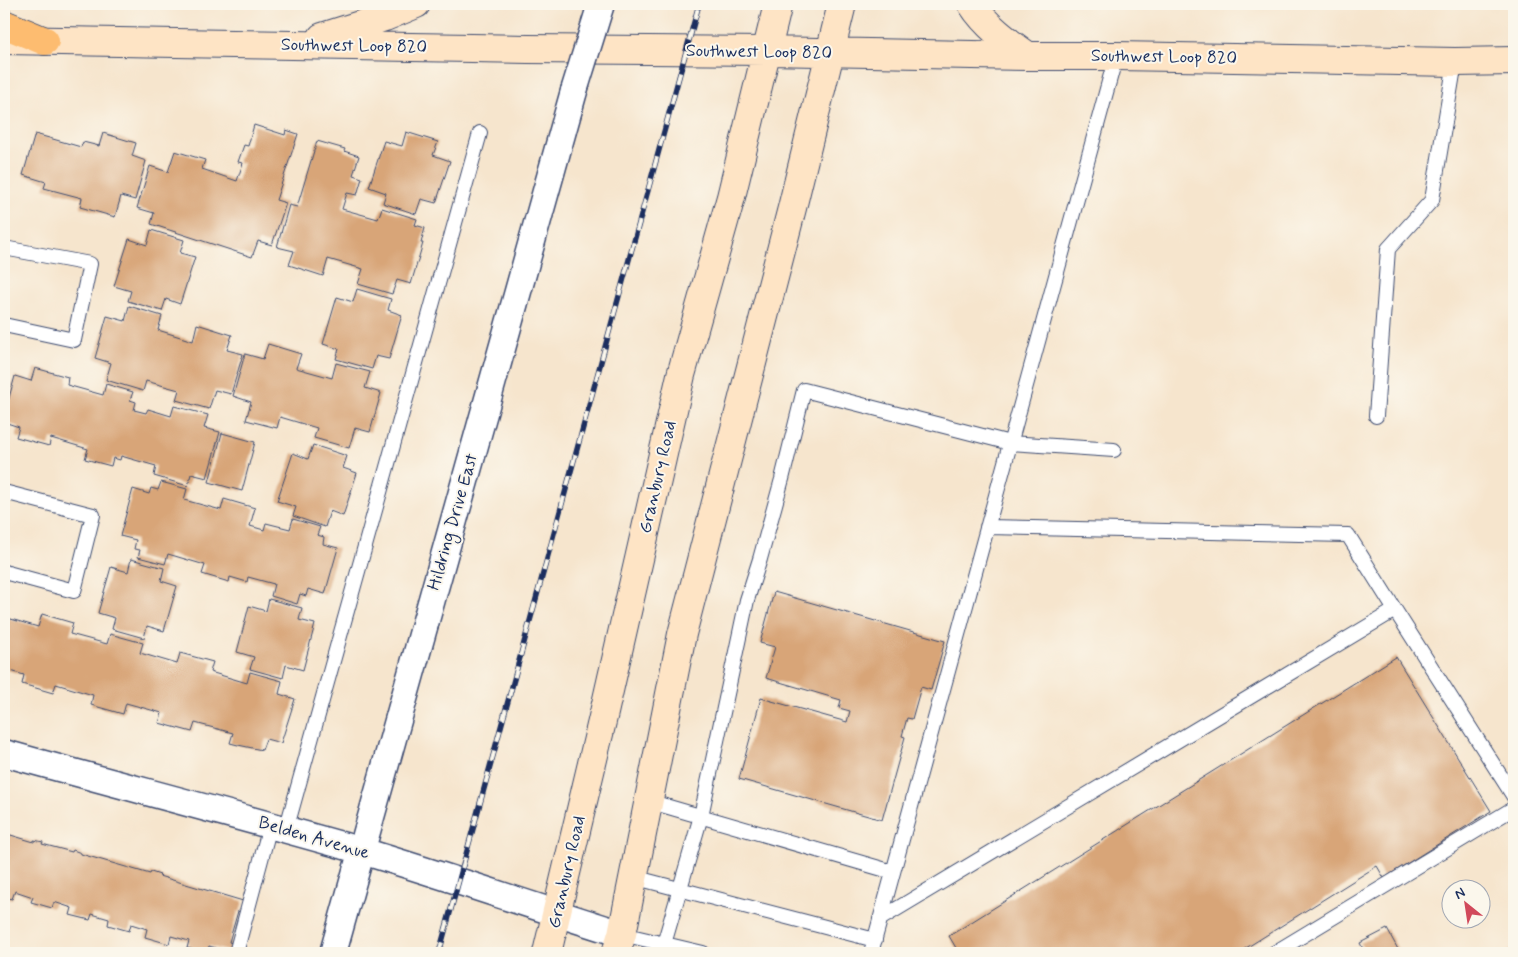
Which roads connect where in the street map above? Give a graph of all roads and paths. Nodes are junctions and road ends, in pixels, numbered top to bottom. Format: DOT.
graph roads {
  1 [pos="416,4"];
  2 [pos="601,4"];
  3 [pos="778,4"];
  4 [pos="842,4"];
  5 [pos="972,4"];
  6 [pos="4,24"];
  7 [pos="4,40"];
  8 [pos="45,41"];
  9 [pos="299,44"];
  10 [pos="766,51"];
  11 [pos="829,53"];
  12 [pos="1028,56"];
  13 [pos="1116,56"];
  14 [pos="1514,61"];
  15 [pos="1455,62"];
  16 [pos="480,133"];
  17 [pos="4,248"];
  18 [pos="4,325"];
  19 [pos="1376,416"];
  20 [pos="1010,443"];
  21 [pos="1114,450"];
  22 [pos="4,492"];
  23 [pos="987,527"];
  24 [pos="4,572"];
  25 [pos="1395,610"];
  26 [pos="4,753"];
  27 [pos="1514,798"];
  28 [pos="648,801"];
  29 [pos="1514,808"];
  30 [pos="701,816"];
  31 [pos="278,828"];
  32 [pos="361,851"];
  33 [pos="893,872"];
  34 [pos="633,877"];
  35 [pos="681,890"];
  36 [pos="557,914"];
  37 [pos="880,919"];
  38 [pos="619,944"];
  39 [pos="664,944"];
  40 [pos="873,946"];
  41 [pos="236,953"];
  42 [pos="333,953"];
  43 [pos="547,953"];
  44 [pos="700,953"];
  45 [pos="1274,953"];
  1 -- 9 [label="main road"];
  2 -- 32 [label="street, Hildring Drive East, bridge"];
  3 -- 10 [label="main road, Granbury Road"];
  4 -- 11 [label="main road"];
  5 -- 12 [label="main road"];
  6 -- 8 [label="highway"];
  7 -- 8 [label="main road, Southwest Loop 820"];
  8 -- 9 [label="main road, Southwest Loop 820"];
  9 -- 10 [label="main road, Southwest Loop 820"];
  10 -- 11 [label="main road, Southwest Loop 820"];
  10 -- 36 [label="main road, Granbury Road"];
  11 -- 12 [label="main road, Southwest Loop 820"];
  11 -- 28 [label="main road"];
  12 -- 13 [label="main road, Southwest Loop 820"];
  13 -- 15 [label="main road, Southwest Loop 820"];
  13 -- 20 [label="lane"];
  14 -- 15 [label="main road, Southwest Loop 820"];
  15 -- 19 [label="lane"];
  16 -- 31 [label="lane"];
  17 -- 18 [label="lane"];
  20 -- 21 [label="lane"];
  20 -- 23 [label="lane"];
  20 -- 30 [label="lane"];
  22 -- 24 [label="lane"];
  23 -- 25 [label="lane"];
  23 -- 33 [label="lane"];
  25 -- 27 [label="lane"];
  25 -- 37 [label="lane"];
  26 -- 31 [label="street, Belden Avenue"];
  28 -- 30 [label="lane"];
  28 -- 34 [label="main road"];
  29 -- 45 [label="lane"];
  30 -- 33 [label="lane"];
  30 -- 35 [label="lane"];
  31 -- 32 [label="street, Belden Avenue"];
  31 -- 41 [label="lane"];
  32 -- 36 [label="street, Belden Avenue"];
  32 -- 42 [label="street, Hildring Drive East"];
  33 -- 37 [label="lane"];
  34 -- 35 [label="lane"];
  34 -- 38 [label="main road"];
  35 -- 39 [label="lane"];
  35 -- 40 [label="lane"];
  36 -- 38 [label="street, Belden Avenue"];
  36 -- 43 [label="main road, Granbury Road"];
  37 -- 40 [label="lane"];
  38 -- 39 [label="lane"];
  39 -- 44 [label="lane"];
}
